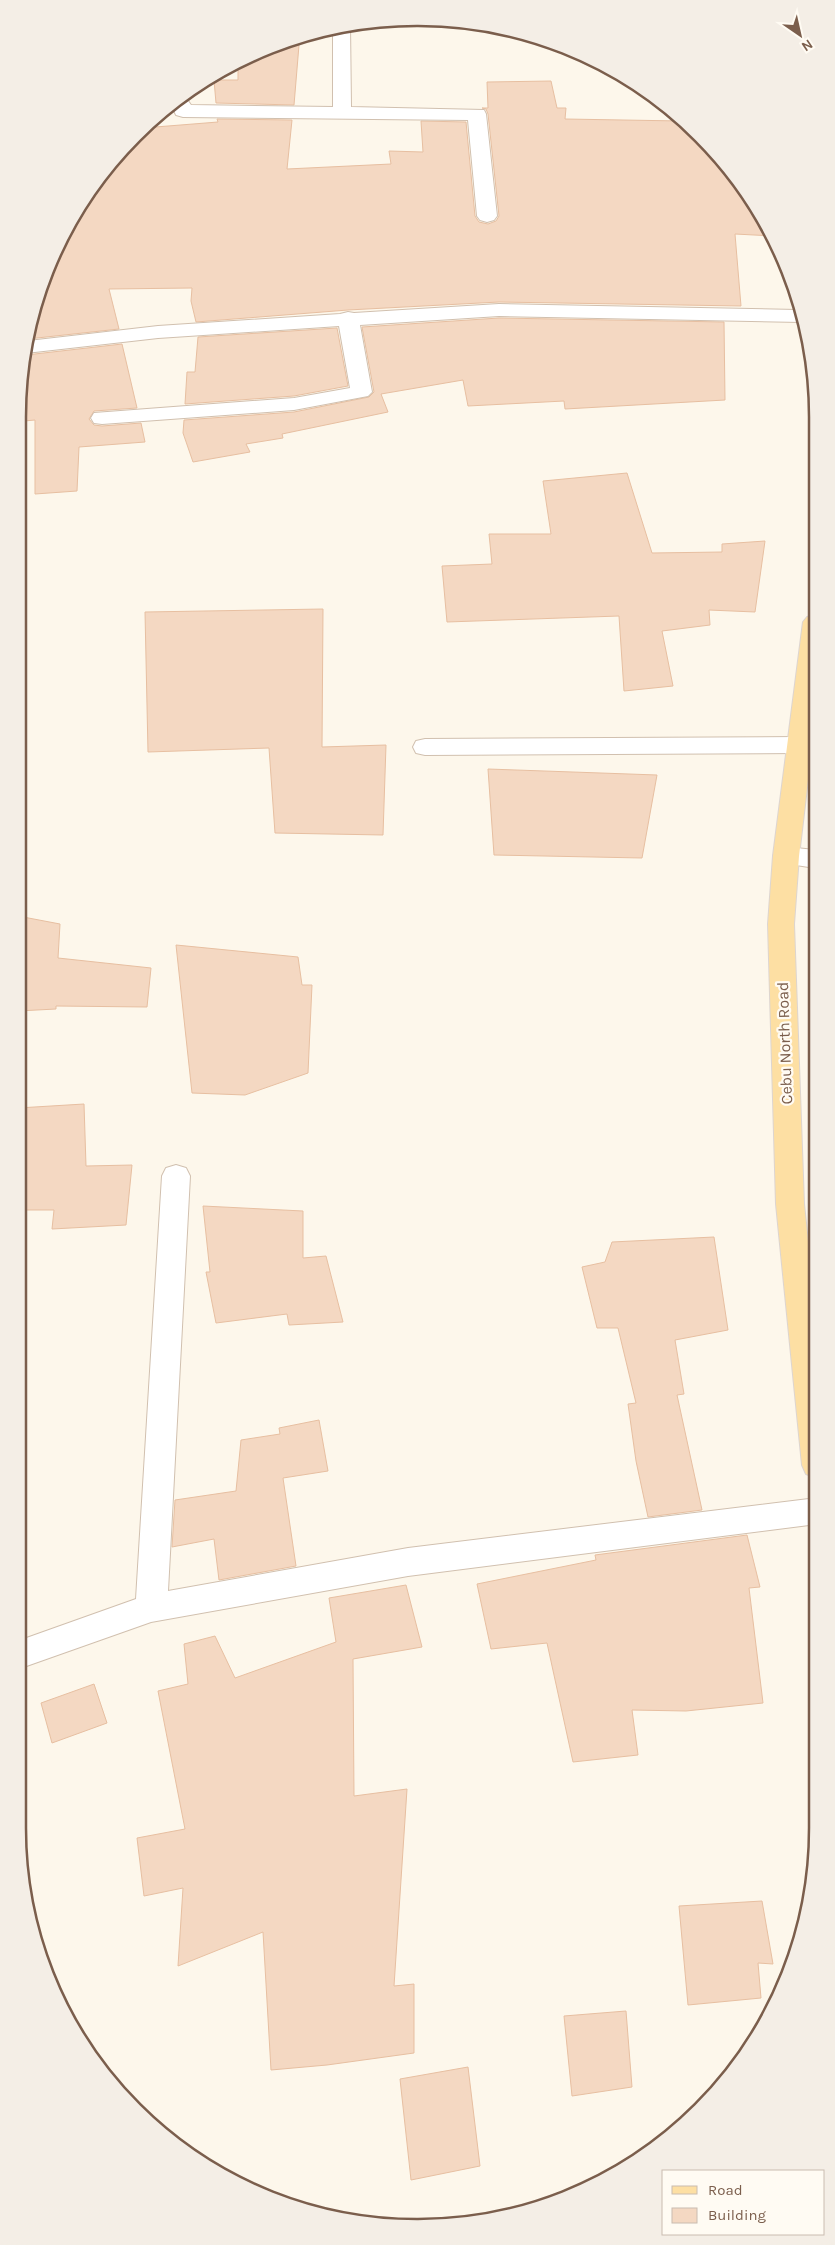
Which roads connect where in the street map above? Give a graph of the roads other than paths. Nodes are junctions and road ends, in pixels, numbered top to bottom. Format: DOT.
graph roads {
  1 [pos="342,34"];
  2 [pos="181,106"];
  3 [pos="342,112"];
  4 [pos="487,216"];
  5 [pos="795,316"];
  6 [pos="348,318"];
  7 [pos="33,346"];
  8 [pos="102,418"];
  9 [pos="809,671"];
  10 [pos="800,744"];
  11 [pos="425,747"];
  12 [pos="786,856"];
  13 [pos="809,858"];
  14 [pos="176,1176"];
  15 [pos="809,1377"];
  16 [pos="809,1512"];
  17 [pos="152,1608"];
  18 [pos="26,1652"];
  1 -- 3 [label="street"];
  2 -- 3 [label="street"];
  3 -- 4 [label="street"];
  5 -- 6 [label="street"];
  6 -- 7 [label="street"];
  6 -- 8 [label="street"];
  9 -- 10 [label="main road, Cebu North Road"];
  10 -- 11 [label="street"];
  10 -- 12 [label="main road, Cebu North Road"];
  12 -- 13 [label="street"];
  12 -- 15 [label="main road, Cebu North Road"];
  14 -- 17 [label="street"];
  16 -- 17 [label="street"];
  17 -- 18 [label="street"];
}
